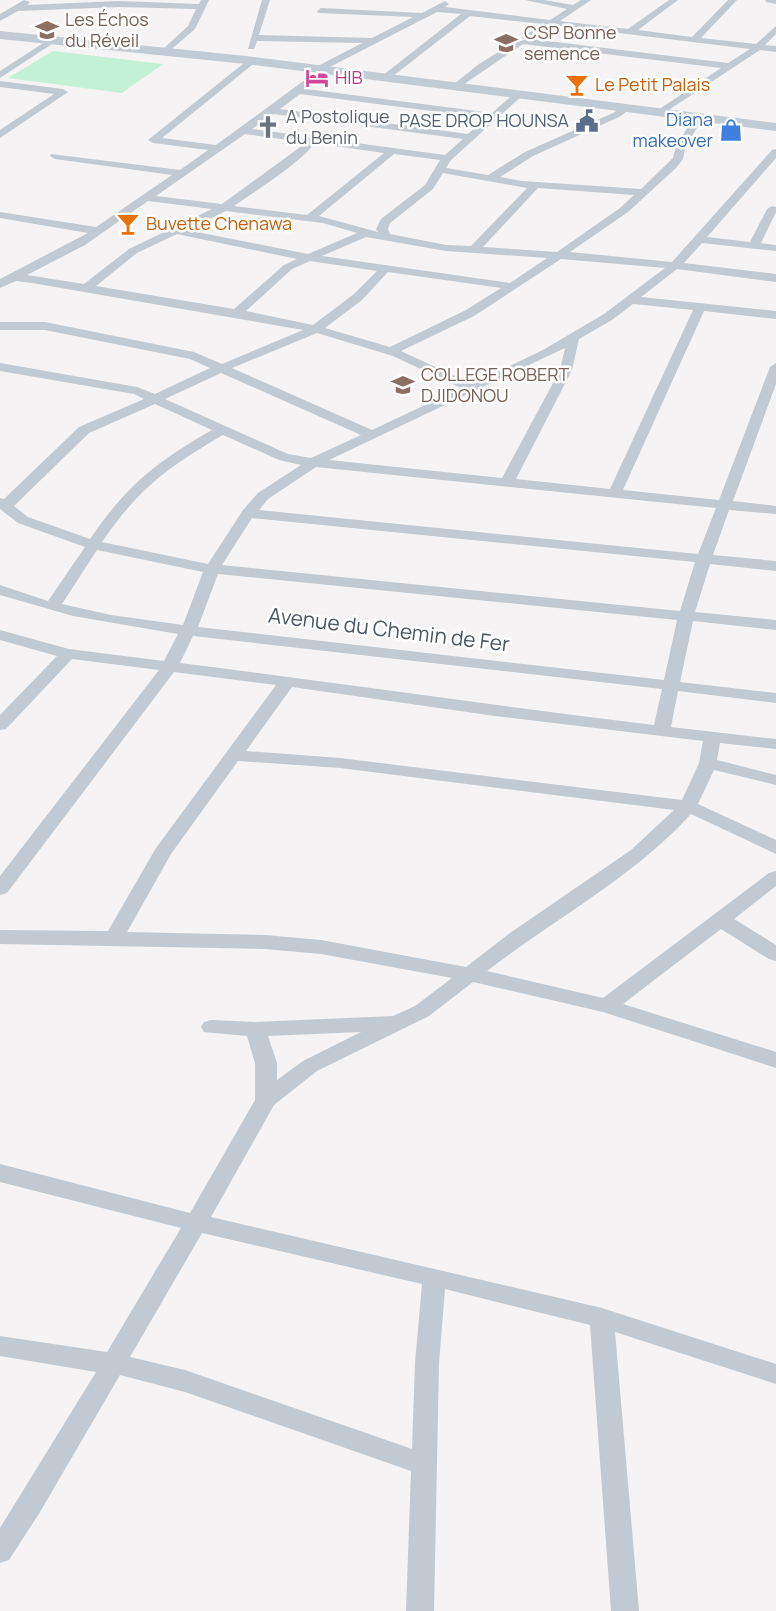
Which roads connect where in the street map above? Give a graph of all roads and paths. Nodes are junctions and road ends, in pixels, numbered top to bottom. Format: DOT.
graph roads {
  1 [pos="266,0"];
  2 [pos="325,0"];
  3 [pos="451,0"];
  4 [pos="529,0"];
  5 [pos="587,0"];
  6 [pos="674,0"];
  7 [pos="733,0"];
  8 [pos="769,0"];
  9 [pos="776,1"];
  10 [pos="21,3"];
  11 [pos="203,3"];
  12 [pos="576,8"];
  13 [pos="436,9"];
  14 [pos="468,13"];
  15 [pos="425,15"];
  16 [pos="0,18"];
  17 [pos="550,22"];
  18 [pos="316,25"];
  19 [pos="776,29"];
  20 [pos="630,32"];
  21 [pos="0,35"];
  22 [pos="254,38"];
  23 [pos="695,39"];
  24 [pos="54,40"];
  25 [pos="375,41"];
  26 [pos="522,41"];
  27 [pos="758,47"];
  28 [pos="776,49"];
  29 [pos="166,51"];
  30 [pos="249,61"];
  31 [pos="0,63"];
  32 [pos="14,66"];
  33 [pos="729,66"];
  34 [pos="322,70"];
  35 [pos="0,75"];
  36 [pos="385,78"];
  37 [pos="0,84"];
  38 [pos="457,86"];
  39 [pos="297,91"];
  40 [pos="519,94"];
  41 [pos="626,108"];
  42 [pos="272,111"];
  43 [pos="662,112"];
  44 [pos="494,116"];
  45 [pos="699,117"];
  46 [pos="776,127"];
  47 [pos="243,131"];
  48 [pos="0,135"];
  49 [pos="471,137"];
  50 [pos="307,139"];
  51 [pos="215,148"];
  52 [pos="392,151"];
  53 [pos="55,156"];
  54 [pos="775,156"];
  55 [pos="447,158"];
  56 [pos="441,170"];
  57 [pos="182,173"];
  58 [pos="489,179"];
  59 [pos="535,185"];
  60 [pos="642,192"];
  61 [pos="148,198"];
  62 [pos="224,208"];
  63 [pos="772,209"];
  64 [pos="0,215"];
  65 [pos="310,218"];
  66 [pos="98,231"];
  67 [pos="177,231"];
  68 [pos="365,233"];
  69 [pos="386,237"];
  70 [pos="699,238"];
  71 [pos="753,245"];
  72 [pos="776,248"];
  73 [pos="475,249"];
  74 [pos="556,256"];
  75 [pos="311,258"];
  76 [pos="676,265"];
  77 [pos="385,269"];
  78 [pos="14,277"];
  79 [pos="776,278"];
  80 [pos="0,284"];
  81 [pos="509,286"];
  82 [pos="88,287"];
  83 [pos="632,300"];
  84 [pos="700,307"];
  85 [pos="238,312"];
  86 [pos="776,315"];
  87 [pos="0,326"];
  88 [pos="314,330"];
  89 [pos="573,340"];
  90 [pos="393,350"];
  91 [pos="0,367"];
  92 [pos="776,367"];
  93 [pos="222,368"];
  94 [pos="472,389"];
  95 [pos="157,398"];
  96 [pos="222,430"];
  97 [pos="372,435"];
  98 [pos="313,464"];
  99 [pos="506,484"];
  100 [pos="614,495"];
  101 [pos="2,504"];
  102 [pos="724,506"];
  103 [pos="776,510"];
  104 [pos="248,513"];
  105 [pos="95,545"];
  106 [pos="704,558"];
  107 [pos="776,566"];
  108 [pos="212,569"];
  109 [pos="0,590"];
  110 [pos="52,607"];
  111 [pos="686,615"];
  112 [pos="776,626"];
  113 [pos="189,629"];
  114 [pos="0,635"];
  115 [pos="68,654"];
  116 [pos="169,668"];
  117 [pos="286,683"];
  118 [pos="672,686"];
  119 [pos="776,698"];
  120 [pos="0,725"];
  121 [pos="662,729"];
  122 [pos="712,736"];
  123 [pos="776,744"];
  124 [pos="234,755"];
  125 [pos="708,763"];
  126 [pos="776,780"];
  127 [pos="688,806"];
  128 [pos="776,848"];
  129 [pos="776,877"];
  130 [pos="0,889"];
  131 [pos="721,920"];
  132 [pos="0,937"];
  133 [pos="114,938"];
  134 [pos="776,954"];
  135 [pos="469,974"];
  136 [pos="606,1006"];
  137 [pos="396,1023"];
  138 [pos="211,1027"];
  139 [pos="255,1029"];
  140 [pos="776,1060"];
  141 [pos="266,1100"];
  142 [pos="0,1173"];
  143 [pos="196,1223"];
  144 [pos="434,1278"];
  145 [pos="602,1318"];
  146 [pos="0,1346"];
  147 [pos="114,1363"];
  148 [pos="776,1374"];
  149 [pos="425,1465"];
  150 [pos="0,1551"];
  151 [pos="420,1611"];
  152 [pos="625,1611"];
  1 -- 22 [label="street"];
  2 -- 18 [label="street"];
  3 -- 13 [label="street"];
  4 -- 12 [label="street"];
  5 -- 12 [label="street"];
  6 -- 20 [label="street"];
  7 -- 23 [label="street"];
  8 -- 9 [label="street"];
  10 -- 11 [label="street"];
  10 -- 16 [label="street"];
  11 -- 29 [label="street"];
  12 -- 17 [label="street"];
  13 -- 14 [label="street"];
  13 -- 15 [label="street"];
  14 -- 17 [label="street"];
  14 -- 36 [label="street"];
  15 -- 18 [label="street"];
  15 -- 25 [label="street"];
  17 -- 20 [label="street"];
  17 -- 26 [label="street"];
  18 -- 22 [label="street"];
  18 -- 25 [label="street"];
  19 -- 27 [label="street"];
  20 -- 23 [label="street"];
  21 -- 24 [label="street"];
  22 -- 30 [label="street"];
  23 -- 27 [label="street"];
  24 -- 29 [label="street"];
  24 -- 32 [label="street"];
  25 -- 34 [label="street"];
  26 -- 33 [label="street"];
  26 -- 38 [label="street"];
  27 -- 28 [label="street"];
  27 -- 33 [label="street"];
  29 -- 30 [label="street"];
  30 -- 34 [label="street"];
  30 -- 51 [label="street"];
  31 -- 32 [label="street"];
  32 -- 35 [label="street"];
  33 -- 43 [label="street"];
  34 -- 36 [label="street"];
  34 -- 39 [label="street"];
  36 -- 38 [label="street"];
  37 -- 48 [label="street"];
  38 -- 40 [label="street"];
  39 -- 42 [label="street"];
  39 -- 44 [label="street"];
  40 -- 41 [label="street"];
  40 -- 44 [label="street"];
  41 -- 43 [label="street"];
  41 -- 58 [label="street"];
  42 -- 47 [label="street"];
  42 -- 49 [label="street"];
  43 -- 45 [label="street"];
  44 -- 49 [label="street"];
  45 -- 46 [label="street"];
  45 -- 60 [label="street"];
  47 -- 50 [label="street"];
  47 -- 51 [label="street"];
  49 -- 55 [label="street"];
  50 -- 52 [label="street"];
  50 -- 62 [label="street"];
  51 -- 57 [label="street"];
  52 -- 55 [label="street"];
  52 -- 65 [label="street"];
  53 -- 57 [label="street"];
  54 -- 70 [label="street"];
  55 -- 56 [label="street"];
  56 -- 58 [label="street"];
  56 -- 69 [label="street"];
  57 -- 61 [label="street"];
  58 -- 59 [label="street"];
  59 -- 60 [label="street"];
  59 -- 73 [label="street"];
  60 -- 74 [label="street"];
  61 -- 62 [label="street"];
  61 -- 66 [label="street"];
  62 -- 65 [label="street"];
  62 -- 67 [label="street"];
  63 -- 71 [label="street"];
  64 -- 66 [label="street"];
  65 -- 68 [label="street"];
  66 -- 78 [label="street"];
  67 -- 75 [label="street"];
  67 -- 82 [label="street"];
  68 -- 69 [label="street"];
  68 -- 75 [label="street"];
  69 -- 73 [label="street"];
  70 -- 71 [label="street"];
  70 -- 76 [label="street"];
  71 -- 72 [label="street"];
  73 -- 74 [label="street"];
  74 -- 76 [label="street"];
  74 -- 81 [label="street"];
  75 -- 77 [label="street"];
  75 -- 85 [label="street"];
  76 -- 79 [label="street"];
  76 -- 83 [label="street"];
  77 -- 81 [label="street"];
  77 -- 88 [label="street"];
  78 -- 80 [label="street"];
  78 -- 82 [label="street"];
  81 -- 90 [label="street"];
  82 -- 85 [label="street"];
  83 -- 84 [label="street"];
  83 -- 89 [label="street"];
  84 -- 86 [label="street"];
  84 -- 100 [label="street"];
  85 -- 88 [label="street"];
  87 -- 93 [label="street"];
  88 -- 90 [label="street"];
  88 -- 93 [label="street"];
  89 -- 94 [label="street"];
  89 -- 99 [label="street"];
  90 -- 94 [label="street"];
  91 -- 95 [label="street"];
  92 -- 102 [label="street"];
  93 -- 95 [label="street"];
  93 -- 97 [label="street"];
  94 -- 97 [label="street"];
  95 -- 96 [label="street"];
  95 -- 101 [label="street"];
  96 -- 98 [label="street"];
  96 -- 105 [label="street"];
  97 -- 98 [label="street"];
  98 -- 99 [label="street"];
  98 -- 104 [label="street"];
  99 -- 100 [label="street"];
  100 -- 102 [label="street"];
  101 -- 105 [label="street"];
  102 -- 103 [label="street"];
  102 -- 106 [label="street"];
  104 -- 106 [label="street"];
  104 -- 108 [label="street"];
  105 -- 108 [label="street"];
  105 -- 110 [label="street"];
  106 -- 107 [label="street"];
  106 -- 111 [label="street"];
  108 -- 111 [label="street"];
  108 -- 113 [label="street"];
  109 -- 110 [label="street, Avenue du Chemin de Fer"];
  110 -- 113 [label="street, Avenue du Chemin de Fer"];
  111 -- 112 [label="street"];
  111 -- 118 [label="street"];
  113 -- 116 [label="street"];
  113 -- 118 [label="street, Avenue du Chemin de Fer"];
  114 -- 115 [label="street"];
  115 -- 116 [label="street"];
  115 -- 120 [label="street"];
  116 -- 117 [label="street"];
  116 -- 130 [label="street"];
  117 -- 121 [label="street"];
  117 -- 124 [label="street"];
  118 -- 119 [label="street, Avenue du Chemin de Fer"];
  118 -- 121 [label="street"];
  121 -- 122 [label="street"];
  122 -- 123 [label="street"];
  122 -- 125 [label="street"];
  124 -- 127 [label="street"];
  124 -- 133 [label="street"];
  125 -- 126 [label="street"];
  125 -- 127 [label="street"];
  127 -- 128 [label="street"];
  127 -- 135 [label="street"];
  129 -- 131 [label="street"];
  131 -- 134 [label="street"];
  131 -- 136 [label="street"];
  132 -- 133 [label="street"];
  133 -- 135 [label="street"];
  135 -- 136 [label="street"];
  135 -- 137 [label="street"];
  136 -- 140 [label="street"];
  137 -- 139 [label="street"];
  137 -- 141 [label="street"];
  138 -- 139 [label="street"];
  139 -- 141 [label="street"];
  141 -- 143 [label="street"];
  142 -- 143 [label="street"];
  143 -- 144 [label="street"];
  143 -- 147 [label="street"];
  144 -- 145 [label="street"];
  144 -- 149 [label="street"];
  145 -- 148 [label="street"];
  145 -- 152 [label="street"];
  146 -- 147 [label="street"];
  147 -- 149 [label="street"];
  147 -- 150 [label="street"];
  149 -- 151 [label="street"];
}
